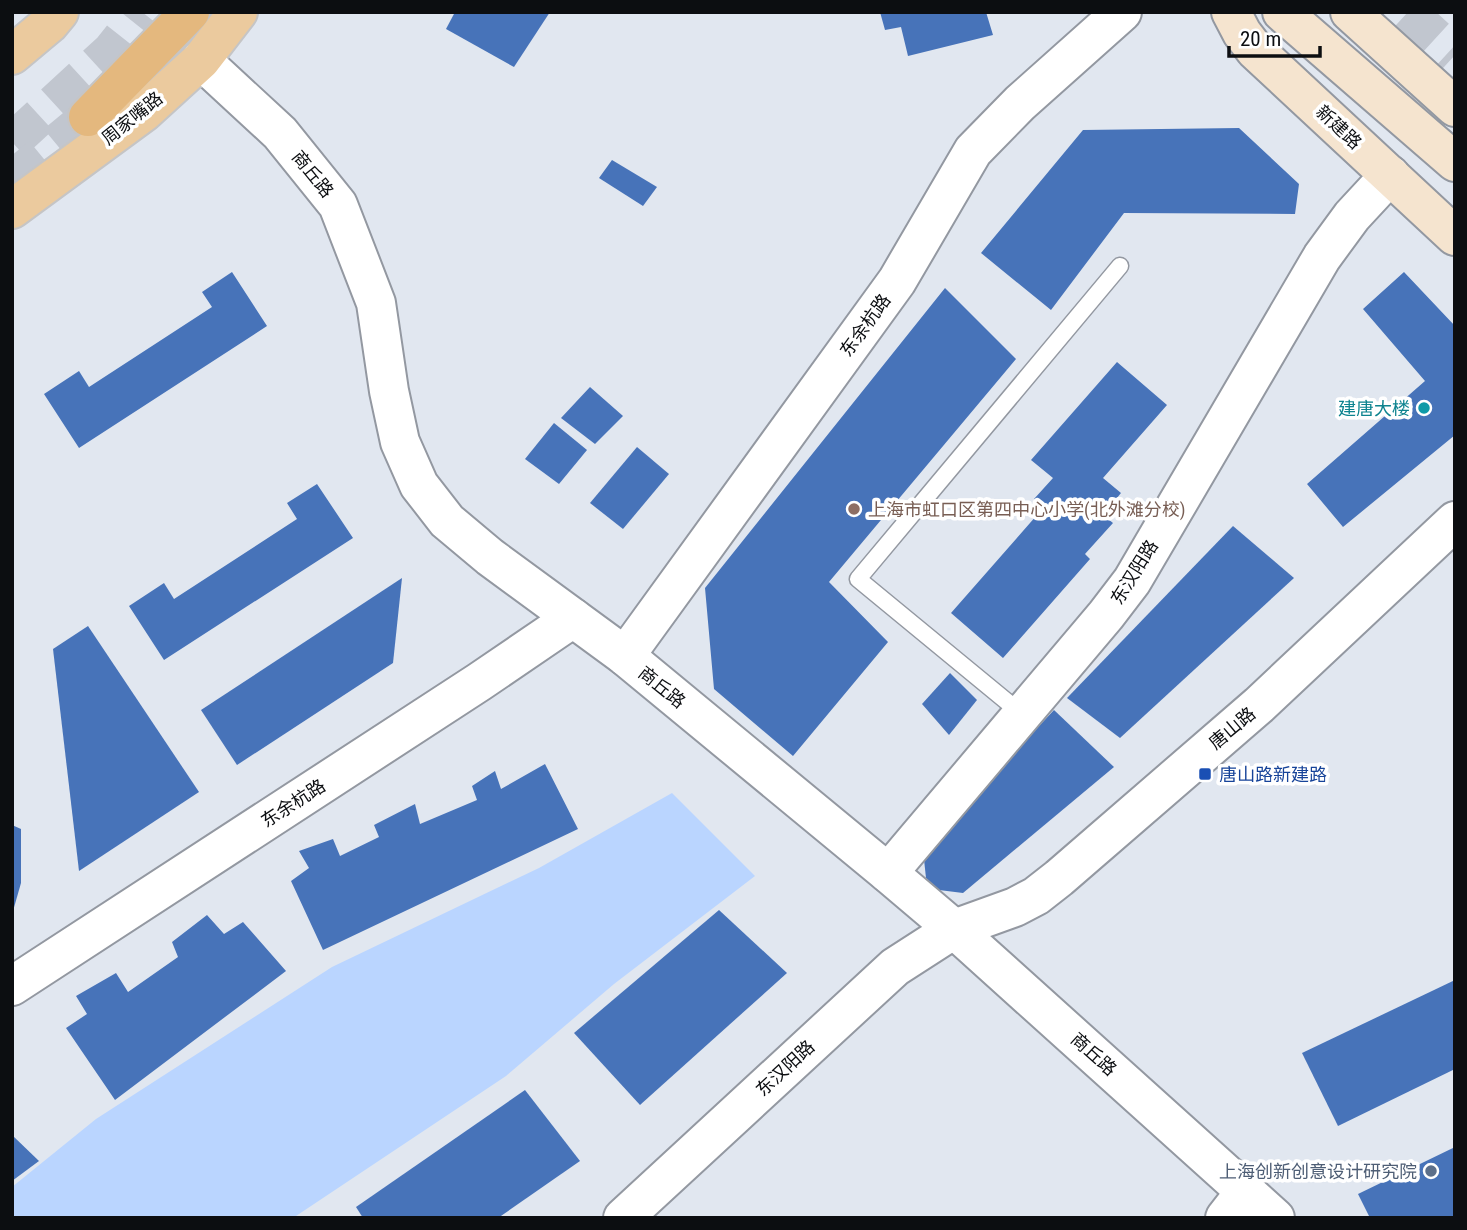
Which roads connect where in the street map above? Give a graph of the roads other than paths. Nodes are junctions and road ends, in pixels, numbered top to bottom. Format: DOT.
graph roads {
  1 [pos="59,12"];
  2 [pos="190,12"];
  3 [pos="238,12"];
  4 [pos="1122,12"];
  5 [pos="1231,12"];
  6 [pos="1282,12"];
  7 [pos="1350,12"];
  8 [pos="12,55"];
  9 [pos="201,60"];
  10 [pos="1455,107"];
  11 [pos="88,117"];
  12 [pos="1455,162"];
  13 [pos="1390,175"];
  14 [pos="12,209"];
  15 [pos="1455,236"];
  16 [pos="1120,266"];
  17 [pos="1455,521"];
  18 [pos="573,618"];
  19 [pos="625,656"];
  20 [pos="1022,714"];
  21 [pos="888,873"];
  22 [pos="954,929"];
  23 [pos="12,986"];
  24 [pos="1235,1205"];
  25 [pos="623,1218"];
  26 [pos="1275,1218"];
  1 -- 8 [label="main road"];
  2 -- 11 [label="highway"];
  3 -- 9 [label="main road, 周家嘴路"];
  4 -- 19 [label="street, 东余杭路"];
  5 -- 13 [label="main road, 新建路"];
  6 -- 12 [label="main road"];
  7 -- 10 [label="main road"];
  9 -- 14 [label="main road, 周家嘴路"];
  9 -- 18 [label="street, 商丘路"];
  13 -- 15 [label="main road, 新建路"];
  13 -- 20 [label="street, 东汉阳路"];
  16 -- 20 [label="lane"];
  17 -- 22 [label="street, 唐山路"];
  18 -- 19 [label="street, 商丘路"];
  18 -- 23 [label="street, 东余杭路"];
  19 -- 21 [label="street, 商丘路"];
  20 -- 21 [label="street, 东汉阳路"];
  21 -- 22 [label="street, 商丘路"];
  22 -- 24 [label="street, 商丘路"];
  22 -- 25 [label="street, 东汉阳路"];
  24 -- 26 [label="street, 商丘路"];
}
